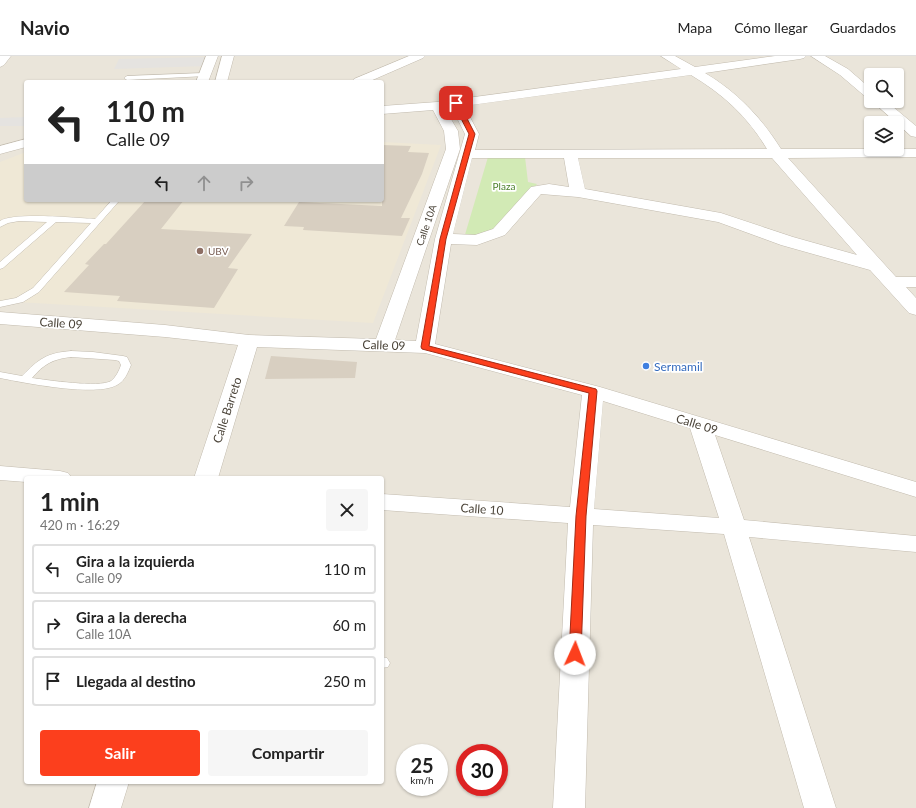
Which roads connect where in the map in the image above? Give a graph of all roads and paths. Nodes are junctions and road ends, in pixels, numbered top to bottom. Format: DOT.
graph roads {
  1 [pos="5,56"];
  2 [pos="212,56"];
  3 [pos="228,56"];
  4 [pos="419,56"];
  5 [pos="667,56"];
  6 [pos="800,56"];
  7 [pos="817,56"];
  8 [pos="0,63"];
  9 [pos="695,71"];
  10 [pos="127,78"];
  11 [pos="203,78"];
  12 [pos="222,80"];
  13 [pos="363,80"];
  14 [pos="864,89"];
  15 [pos="456,103"];
  16 [pos="437,106"];
  17 [pos="886,108"];
  18 [pos="384,110"];
  19 [pos="916,133"];
  20 [pos="24,134"];
  21 [pos="1,135"];
  22 [pos="24,144"];
  23 [pos="0,150"];
  24 [pos="570,153"];
  25 [pos="776,153"];
  26 [pos="916,153"];
  27 [pos="467,154"];
  28 [pos="578,192"];
  29 [pos="114,202"];
  30 [pos="54,220"];
  31 [pos="96,221"];
  32 [pos="0,225"];
  33 [pos="443,239"];
  34 [pos="0,266"];
  35 [pos="876,266"];
  36 [pos="890,282"];
  37 [pos="916,282"];
  38 [pos="916,309"];
  39 [pos="1,315"];
  40 [pos="249,341"];
  41 [pos="384,345"];
  42 [pos="425,347"];
  43 [pos="0,375"];
  44 [pos="25,379"];
  45 [pos="593,391"];
  46 [pos="700,425"];
  47 [pos="0,473"];
  48 [pos="36,476"];
  49 [pos="207,476"];
  50 [pos="916,490"];
  51 [pos="384,502"];
  52 [pos="581,516"];
  53 [pos="734,527"];
  54 [pos="916,544"];
  55 [pos="112,784"];
  56 [pos="105,808"];
  57 [pos="568,808"];
  58 [pos="820,808"];
  1 -- 8 [label="street"];
  2 -- 11 [label="street"];
  3 -- 12 [label="street"];
  4 -- 13 [label="street"];
  5 -- 9 [label="street"];
  6 -- 9 [label="street"];
  7 -- 14 [label="street"];
  9 -- 15 [label="street"];
  9 -- 25 [label="street"];
  10 -- 11 [label="lane"];
  15 -- 16 [label="street"];
  15 -- 27 [label="street, Calle 10A"];
  16 -- 18 [label="street"];
  16 -- 41 [label="street, Calle 10A"];
  17 -- 19 [label="street"];
  20 -- 21 [label="street"];
  22 -- 23 [label="street"];
  24 -- 25 [label="street"];
  24 -- 27 [label="street"];
  24 -- 28 [label="street"];
  25 -- 26 [label="street"];
  25 -- 35 [label="street"];
  27 -- 33 [label="street, Calle 10A"];
  28 -- 33 [label="street"];
  28 -- 35 [label="street"];
  29 -- 31 [label="lane"];
  30 -- 31 [label="lane"];
  30 -- 32 [label="lane"];
  30 -- 34 [label="lane"];
  31 -- 39 [label="lane"];
  33 -- 42 [label="street, Calle 10A"];
  35 -- 36 [label="street"];
  36 -- 37 [label="street"];
  36 -- 38 [label="street"];
  39 -- 40 [label="street, Calle 09"];
  40 -- 41 [label="street, Calle 09"];
  40 -- 49 [label="street, Calle Barreto"];
  41 -- 42 [label="street, Calle 09"];
  42 -- 45 [label="street, Calle 09"];
  43 -- 44 [label="lane"];
  44 -- 44 [label="lane"];
  45 -- 46 [label="street, Calle 09"];
  45 -- 52 [label="street"];
  46 -- 50 [label="street, Calle 09"];
  46 -- 53 [label="street"];
  47 -- 48 [label="street"];
  51 -- 52 [label="street, Calle 10"];
  52 -- 53 [label="street, Calle 10"];
  52 -- 57 [label="street"];
  53 -- 54 [label="street, Calle 10"];
  53 -- 58 [label="street"];
  55 -- 56 [label="street"];
}
